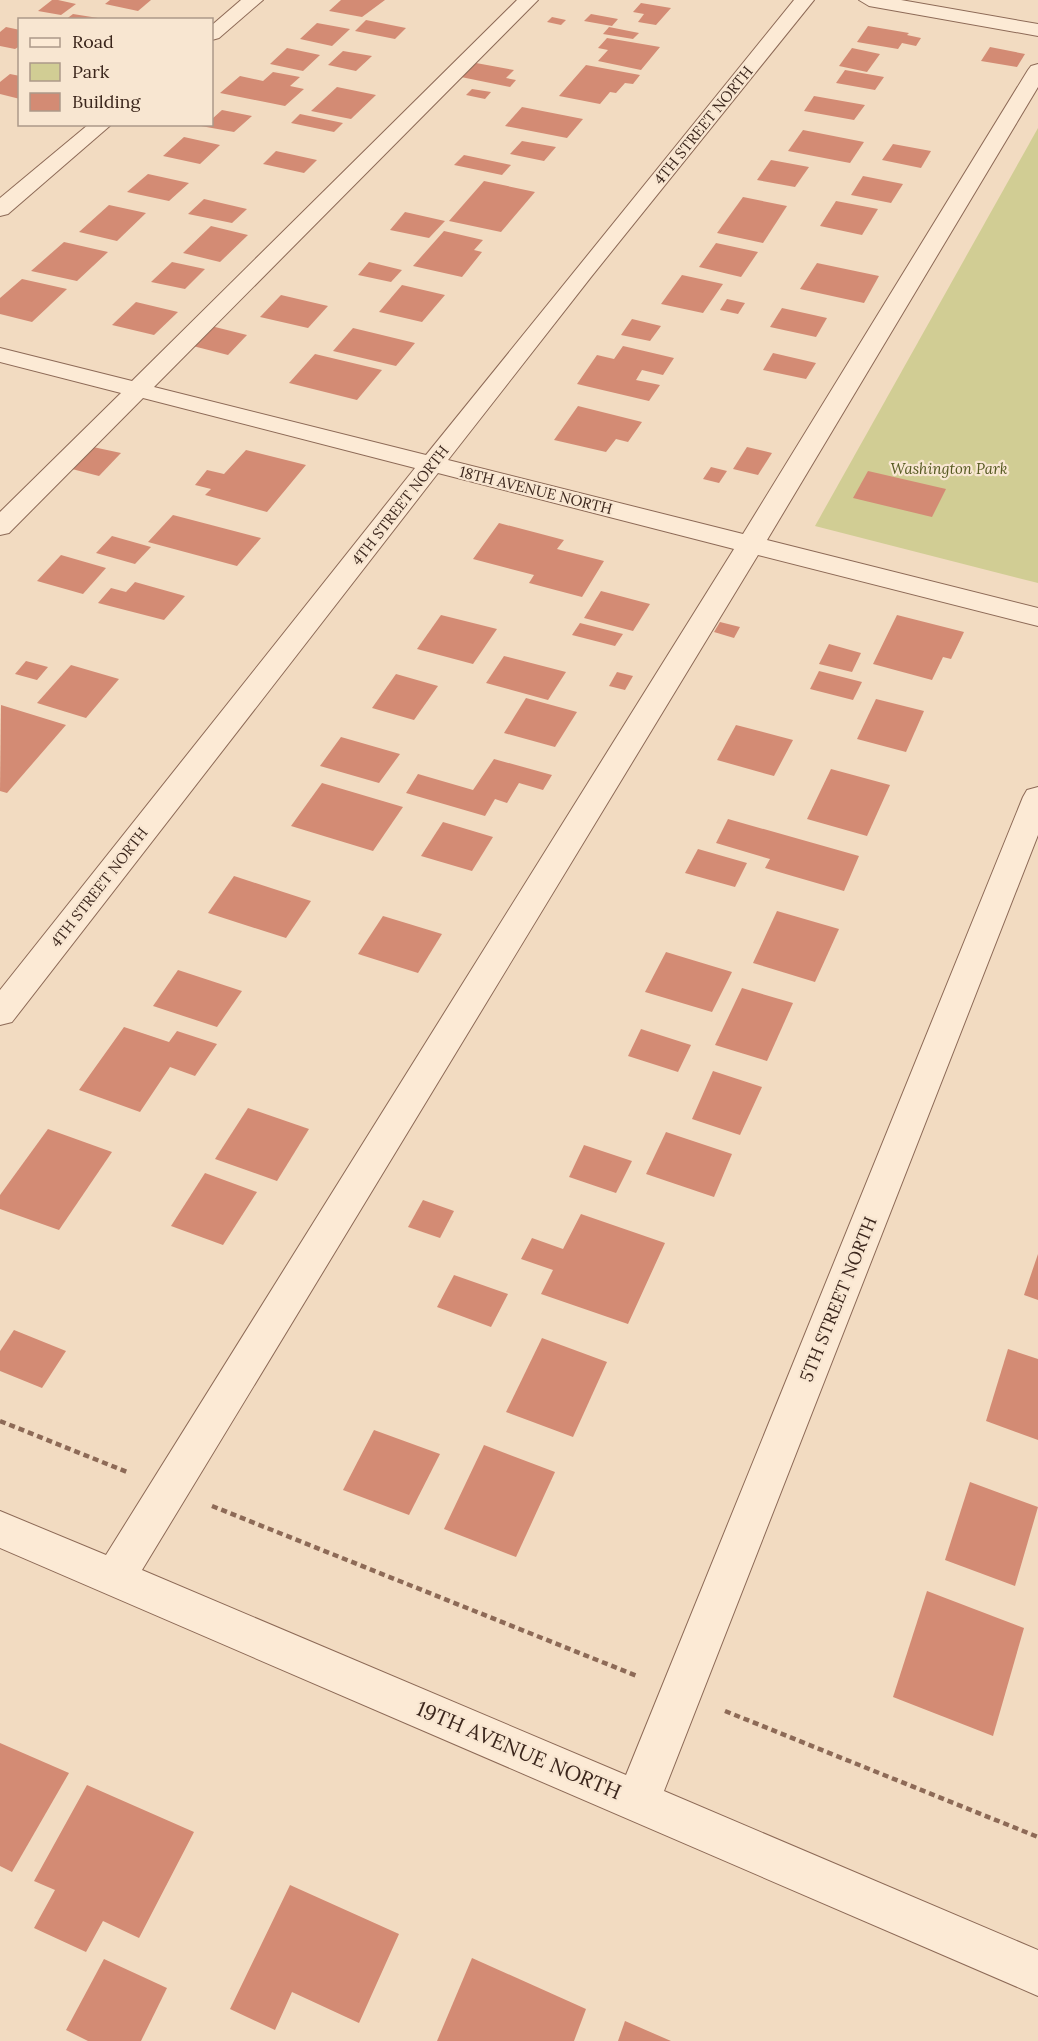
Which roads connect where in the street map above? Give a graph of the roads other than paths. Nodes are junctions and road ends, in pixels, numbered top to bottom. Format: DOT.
graph roads {
  1 [pos="253,0"];
  2 [pos="528,0"];
  3 [pos="804,0"];
  4 [pos="869,0"];
  5 [pos="1038,30"];
  6 [pos="213,33"];
  7 [pos="1038,70"];
  8 [pos="100,126"];
  9 [pos="0,209"];
  10 [pos="0,355"];
  11 [pos="139,388"];
  12 [pos="432,465"];
  13 [pos="0,527"];
  14 [pos="751,543"];
  15 [pos="1038,617"];
  16 [pos="1038,797"];
  17 [pos="0,1013"];
  18 [pos="0,1529"];
  19 [pos="114,1579"];
  20 [pos="638,1801"];
  21 [pos="1038,1972"];
  1 -- 6 [label="street"];
  2 -- 11 [label="street"];
  3 -- 12 [label="street, 4TH STREET NORTH"];
  4 -- 5 [label="street"];
  7 -- 14 [label="street"];
  8 -- 9 [label="street"];
  10 -- 11 [label="street, 18TH AVENUE NORTH"];
  11 -- 12 [label="street, 18TH AVENUE NORTH"];
  11 -- 13 [label="street"];
  12 -- 14 [label="street, 18TH AVENUE NORTH"];
  12 -- 17 [label="street, 4TH STREET NORTH"];
  14 -- 15 [label="street, 18TH AVENUE NORTH"];
  14 -- 19 [label="street"];
  16 -- 20 [label="street, 5TH STREET NORTH"];
  18 -- 19 [label="street, 19TH AVENUE NORTH"];
  19 -- 20 [label="street, 19TH AVENUE NORTH"];
  20 -- 21 [label="street, 19TH AVENUE NORTH"];
}
